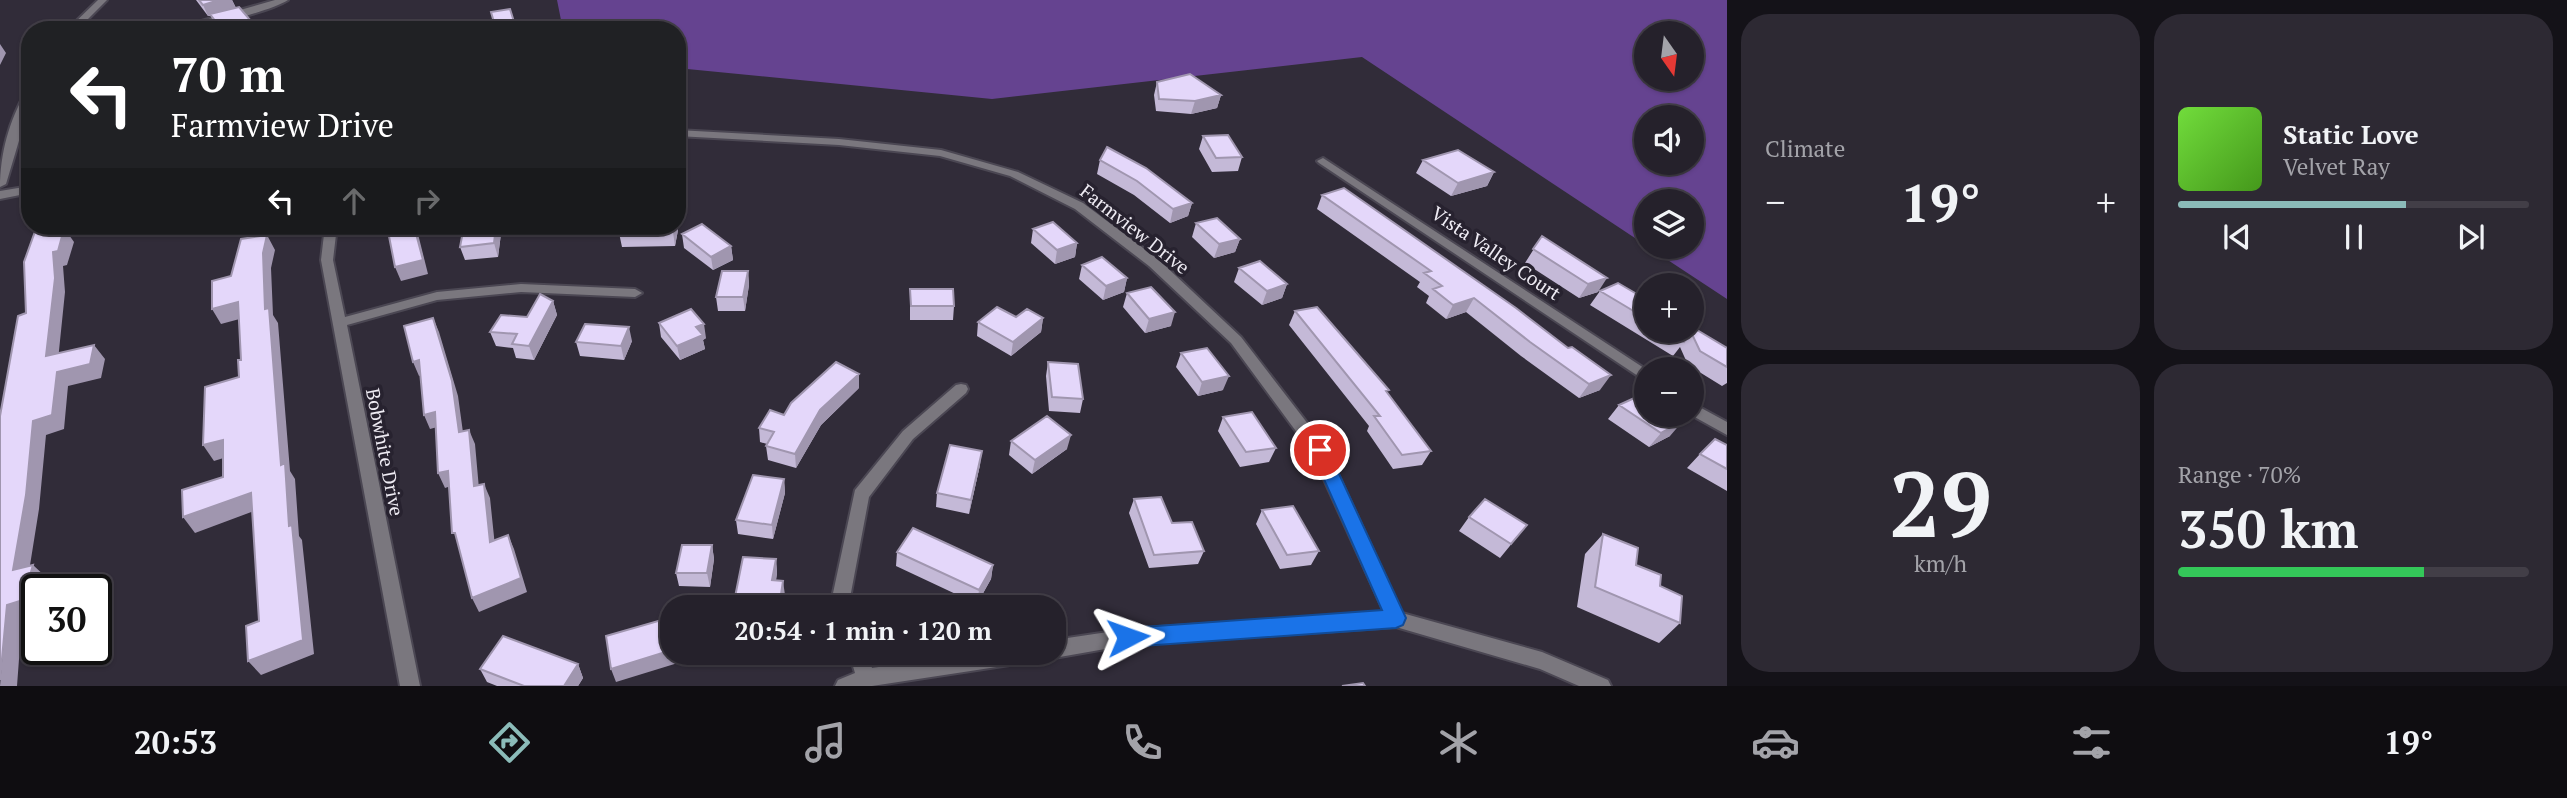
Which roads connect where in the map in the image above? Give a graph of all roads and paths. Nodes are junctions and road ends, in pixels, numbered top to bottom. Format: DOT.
graph roads {
  1 [pos="103,0"];
  2 [pos="284,0"];
  3 [pos="81,21"];
  4 [pos="212,21"];
  5 [pos="21,110"];
  6 [pos="686,134"];
  7 [pos="1323,162"];
  8 [pos="0,184"];
  9 [pos="21,191"];
  10 [pos="0,195"];
  11 [pos="330,235"];
  12 [pos="635,293"];
  13 [pos="338,323"];
  14 [pos="1634,368"];
  15 [pos="961,389"];
  16 [pos="1704,415"];
  17 [pos="1727,429"];
  18 [pos="842,595"];
  19 [pos="1396,618"];
  20 [pos="1066,647"];
  21 [pos="862,665"];
  22 [pos="951,665"];
  23 [pos="866,678"];
  24 [pos="410,686"];
  25 [pos="845,686"];
  26 [pos="1601,686"];
  1 -- 3 [label="street"];
  2 -- 4 [label="street"];
  5 -- 8 [label="street"];
  6 -- 19 [label="street, Farmview Drive"];
  7 -- 14 [label="street, Vista Valley Court"];
  9 -- 10 [label="street"];
  11 -- 13 [label="street, Bobwhite Drive"];
  12 -- 13 [label="street"];
  13 -- 24 [label="street, Bobwhite Drive"];
  15 -- 18 [label="street"];
  16 -- 17 [label="street"];
  19 -- 20 [label="street"];
  19 -- 26 [label="street"];
  21 -- 23 [label="street"];
  22 -- 23 [label="street"];
  23 -- 25 [label="street"];
}
